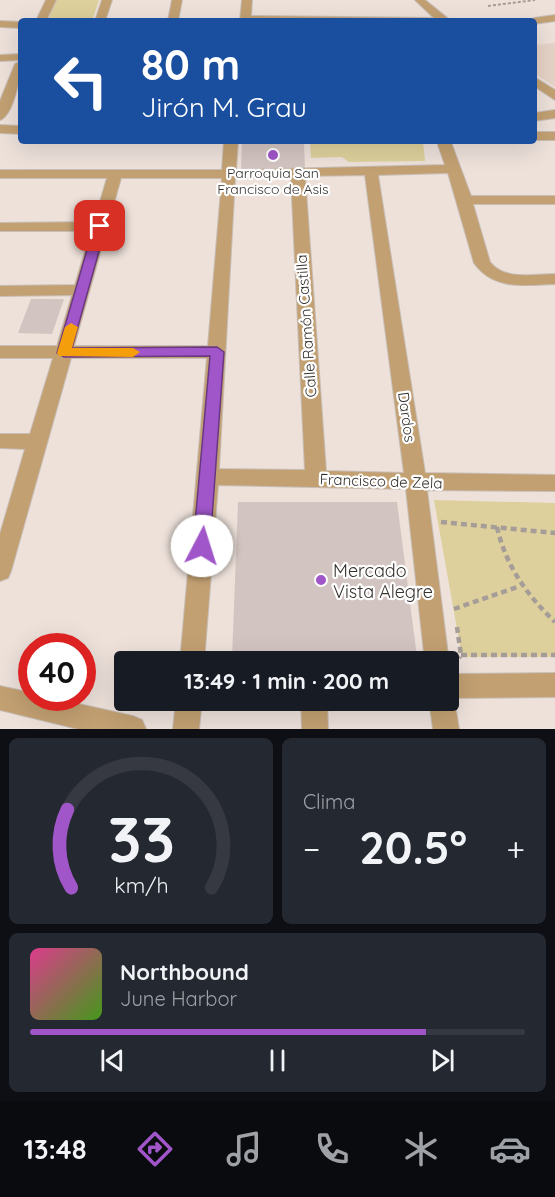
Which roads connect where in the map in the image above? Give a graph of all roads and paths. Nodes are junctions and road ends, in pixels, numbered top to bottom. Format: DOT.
graph roads {
  1 [pos="51,0"];
  2 [pos="108,0"];
  3 [pos="177,0"];
  4 [pos="247,0"];
  5 [pos="420,0"];
  6 [pos="535,0"];
  7 [pos="488,6"];
  8 [pos="42,18"];
  9 [pos="101,18"];
  10 [pos="174,18"];
  11 [pos="245,18"];
  12 [pos="442,18"];
  13 [pos="555,18"];
  14 [pos="537,21"];
  15 [pos="0,24"];
  16 [pos="18,25"];
  17 [pos="18,57"];
  18 [pos="0,58"];
  19 [pos="18,72"];
  20 [pos="537,83"];
  21 [pos="11,91"];
  22 [pos="555,96"];
  23 [pos="555,114"];
  24 [pos="0,116"];
  25 [pos="537,117"];
  26 [pos="0,129"];
  27 [pos="18,130"];
  28 [pos="537,136"];
  29 [pos="555,136"];
  30 [pos="231,144"];
  31 [pos="445,144"];
  32 [pos="454,169"];
  33 [pos="371,172"];
  34 [pos="298,173"];
  35 [pos="0,174"];
  36 [pos="227,174"];
  37 [pos="115,175"];
  38 [pos="465,200"];
  39 [pos="555,200"];
  40 [pos="100,226"];
  41 [pos="0,227"];
  42 [pos="555,279"];
  43 [pos="82,290"];
  44 [pos="0,291"];
  45 [pos="0,352"];
  46 [pos="217,352"];
  47 [pos="64,353"];
  48 [pos="0,441"];
  49 [pos="39,442"];
  50 [pos="208,477"];
  51 [pos="316,478"];
  52 [pos="416,483"];
  53 [pos="555,483"];
  54 [pos="10,510"];
  55 [pos="438,512"];
  56 [pos="440,522"];
  57 [pos="496,526"];
  58 [pos="442,533"];
  59 [pos="555,533"];
  60 [pos="0,571"];
  61 [pos="520,586"];
  62 [pos="452,598"];
  63 [pos="454,609"];
  64 [pos="555,622"];
  65 [pos="193,651"];
  66 [pos="436,651"];
  67 [pos="555,655"];
  68 [pos="555,685"];
  69 [pos="459,686"];
  70 [pos="0,698"];
  71 [pos="188,711"];
  72 [pos="314,711"];
  73 [pos="444,711"];
  74 [pos="133,729"];
  75 [pos="186,729"];
  76 [pos="315,729"];
  77 [pos="446,729"];
  1 -- 8 [label="street"];
  2 -- 9 [label="street"];
  3 -- 10 [label="street"];
  4 -- 11 [label="street"];
  5 -- 12 [label="street"];
  6 -- 7 [label="path"];
  13 -- 14 [label="street"];
  15 -- 16 [label="street"];
  17 -- 18 [label="street"];
  19 -- 21 [label="street"];
  20 -- 22 [label="street"];
  21 -- 24 [label="street"];
  23 -- 25 [label="street"];
  26 -- 27 [label="street"];
  28 -- 29 [label="street"];
  30 -- 36 [label="street"];
  31 -- 32 [label="street"];
  32 -- 33 [label="street"];
  32 -- 38 [label="street"];
  33 -- 34 [label="street"];
  33 -- 52 [label="street, Dardos"];
  34 -- 36 [label="street"];
  34 -- 51 [label="street, Calle Ramón Castilla"];
  35 -- 37 [label="street"];
  36 -- 37 [label="street"];
  36 -- 46 [label="street"];
  37 -- 40 [label="street"];
  38 -- 39 [label="street"];
  38 -- 42 [label="street"];
  40 -- 41 [label="street"];
  40 -- 43 [label="street"];
  43 -- 44 [label="street"];
  43 -- 47 [label="street"];
  45 -- 47 [label="street"];
  46 -- 47 [label="street"];
  46 -- 50 [label="street"];
  47 -- 49 [label="street"];
  48 -- 49 [label="street"];
  49 -- 54 [label="street"];
  50 -- 51 [label="street, Francisco de Zela"];
  50 -- 65 [label="street"];
  51 -- 52 [label="street, Francisco de Zela"];
  52 -- 53 [label="street, Francisco de Zela"];
  52 -- 66 [label="street, Dardos"];
  54 -- 60 [label="street"];
  55 -- 56 [label="path"];
  56 -- 57 [label="path"];
  56 -- 58 [label="path"];
  57 -- 59 [label="path"];
  57 -- 61 [label="path"];
  61 -- 63 [label="path"];
  61 -- 64 [label="path"];
  62 -- 63 [label="path"];
  63 -- 67 [label="path"];
  68 -- 69 [label="street"];
  70 -- 74 [label="street"];
  71 -- 75 [label="street"];
  72 -- 76 [label="street"];
  73 -- 77 [label="street"];
}
